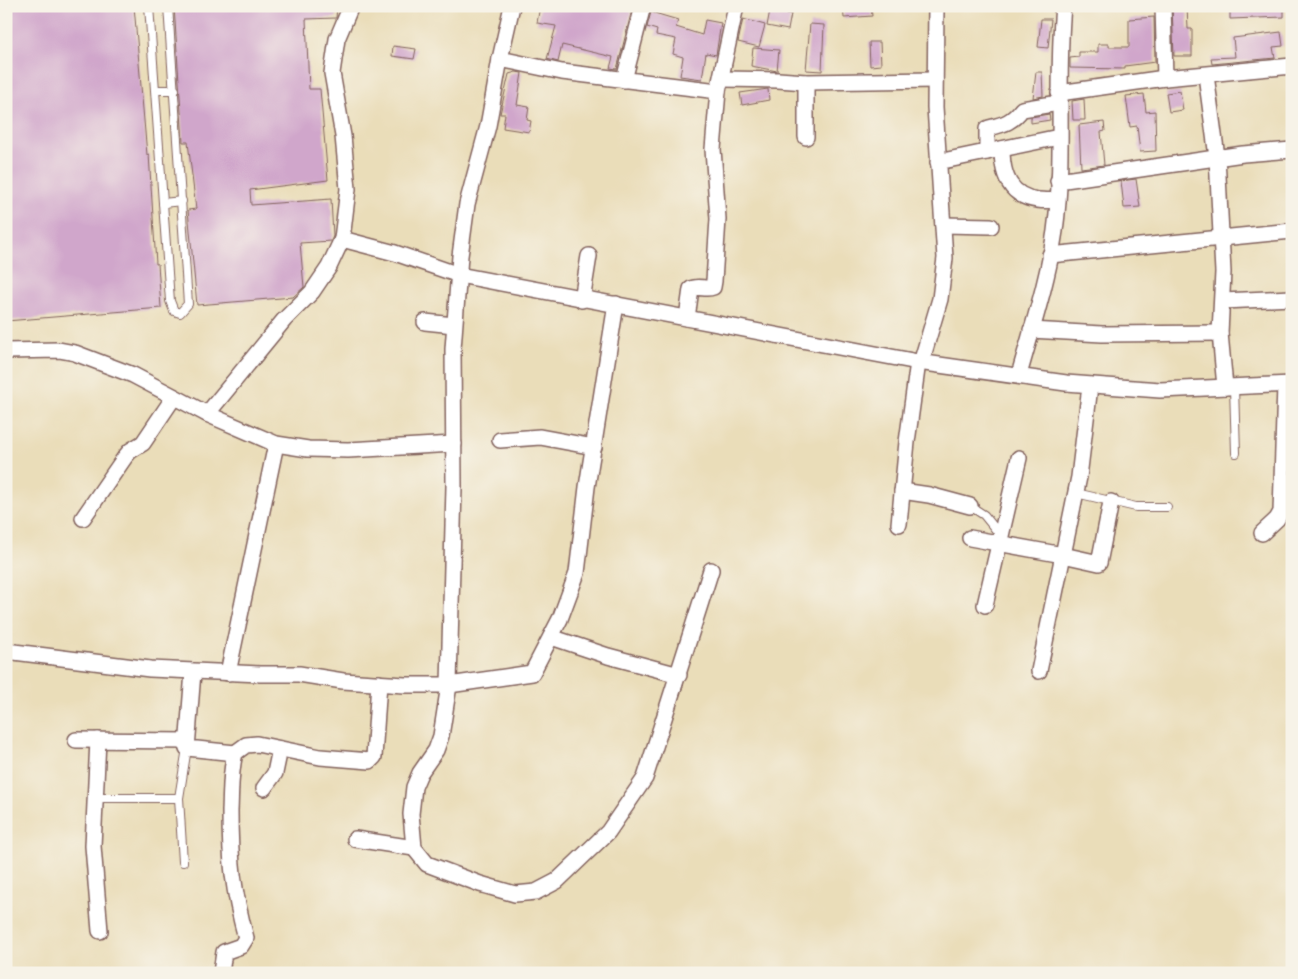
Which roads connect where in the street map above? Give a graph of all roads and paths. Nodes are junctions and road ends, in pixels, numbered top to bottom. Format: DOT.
graph roads {
  1 [pos="149,6"];
  2 [pos="168,6"];
  3 [pos="351,6"];
  4 [pos="512,6"];
  5 [pos="643,6"];
  6 [pos="736,6"];
  7 [pos="936,6"];
  8 [pos="1063,6"];
  9 [pos="1163,6"];
  10 [pos="500,59"];
  11 [pos="1292,66"];
  12 [pos="1206,74"];
  13 [pos="1165,78"];
  14 [pos="624,80"];
  15 [pos="935,80"];
  16 [pos="806,82"];
  17 [pos="720,85"];
  18 [pos="156,90"];
  19 [pos="175,90"];
  20 [pos="1059,98"];
  21 [pos="806,137"];
  22 [pos="1059,137"];
  23 [pos="1002,149"];
  24 [pos="1292,150"];
  25 [pos="987,152"];
  26 [pos="1218,157"];
  27 [pos="938,162"];
  28 [pos="1058,181"];
  29 [pos="1057,200"];
  30 [pos="182,201"];
  31 [pos="163,203"];
  32 [pos="943,225"];
  33 [pos="991,226"];
  34 [pos="1292,231"];
  35 [pos="1221,238"];
  36 [pos="342,239"];
  37 [pos="1050,255"];
  38 [pos="589,256"];
  39 [pos="459,275"];
  40 [pos="1292,298"];
  41 [pos="582,300"];
  42 [pos="1223,301"];
  43 [pos="616,304"];
  44 [pos="687,318"];
  45 [pos="425,322"];
  46 [pos="454,325"];
  47 [pos="1031,330"];
  48 [pos="1220,333"];
  49 [pos="6,351"];
  50 [pos="919,363"];
  51 [pos="1019,375"];
  52 [pos="1288,384"];
  53 [pos="1090,386"];
  54 [pos="1230,387"];
  55 [pos="174,397"];
  56 [pos="207,414"];
  57 [pos="500,440"];
  58 [pos="276,444"];
  59 [pos="454,444"];
  60 [pos="594,446"];
  61 [pos="1236,453"];
  62 [pos="1019,458"];
  63 [pos="902,491"];
  64 [pos="1076,493"];
  65 [pos="1111,502"];
  66 [pos="970,506"];
  67 [pos="1167,507"];
  68 [pos="83,518"];
  69 [pos="899,524"];
  70 [pos="1262,533"];
  71 [pos="970,538"];
  72 [pos="1001,541"];
  73 [pos="1063,555"];
  74 [pos="711,570"];
  75 [pos="985,605"];
  76 [pos="552,637"];
  77 [pos="6,651"];
  78 [pos="1039,671"];
  79 [pos="193,672"];
  80 [pos="228,673"];
  81 [pos="679,675"];
  82 [pos="379,683"];
  83 [pos="450,685"];
  84 [pos="76,740"];
  85 [pos="98,740"];
  86 [pos="187,744"];
  87 [pos="280,749"];
  88 [pos="235,753"];
  89 [pos="264,788"];
  90 [pos="95,798"];
  91 [pos="179,798"];
  92 [pos="355,839"];
  93 [pos="414,848"];
  94 [pos="183,862"];
  95 [pos="100,931"];
  96 [pos="221,973"];
  1 -- 18 [label="lane"];
  2 -- 19 [label="lane"];
  3 -- 36 [label="street"];
  4 -- 10 [label="street"];
  5 -- 14 [label="street"];
  6 -- 17 [label="street"];
  7 -- 15 [label="street"];
  8 -- 20 [label="street"];
  9 -- 13 [label="street"];
  10 -- 14 [label="street"];
  10 -- 39 [label="street"];
  11 -- 12 [label="street"];
  12 -- 13 [label="street"];
  12 -- 26 [label="street"];
  13 -- 20 [label="street"];
  14 -- 17 [label="street"];
  15 -- 16 [label="street"];
  15 -- 27 [label="street"];
  16 -- 17 [label="street"];
  16 -- 21 [label="street"];
  17 -- 44 [label="street"];
  18 -- 19 [label="lane"];
  18 -- 31 [label="lane"];
  19 -- 30 [label="lane"];
  20 -- 22 [label="street"];
  20 -- 25 [label="street"];
  22 -- 23 [label="street"];
  22 -- 28 [label="street"];
  23 -- 25 [label="street"];
  23 -- 29 [label="street"];
  24 -- 26 [label="street"];
  25 -- 27 [label="street"];
  26 -- 28 [label="street"];
  26 -- 35 [label="street"];
  27 -- 32 [label="street"];
  28 -- 29 [label="street"];
  29 -- 37 [label="street"];
  30 -- 31 [label="lane"];
  30 -- 31 [label="lane"];
  32 -- 33 [label="street"];
  32 -- 50 [label="street"];
  34 -- 35 [label="street"];
  35 -- 37 [label="street"];
  35 -- 42 [label="street"];
  36 -- 39 [label="street"];
  36 -- 56 [label="street"];
  37 -- 47 [label="street"];
  38 -- 41 [label="street"];
  39 -- 41 [label="street"];
  39 -- 46 [label="street"];
  40 -- 42 [label="street"];
  41 -- 43 [label="street"];
  42 -- 48 [label="street"];
  43 -- 44 [label="street"];
  43 -- 60 [label="street"];
  44 -- 50 [label="street"];
  45 -- 46 [label="street"];
  46 -- 59 [label="street"];
  47 -- 48 [label="street"];
  47 -- 51 [label="street"];
  48 -- 54 [label="street"];
  49 -- 55 [label="street"];
  50 -- 51 [label="street"];
  50 -- 63 [label="street"];
  51 -- 53 [label="street"];
  52 -- 54 [label="street"];
  52 -- 70 [label="street"];
  53 -- 54 [label="street"];
  53 -- 64 [label="street"];
  54 -- 61 [label="lane"];
  55 -- 56 [label="street"];
  55 -- 68 [label="street"];
  56 -- 58 [label="street"];
  57 -- 60 [label="street"];
  58 -- 59 [label="street"];
  58 -- 80 [label="street"];
  59 -- 83 [label="street"];
  60 -- 76 [label="street"];
  62 -- 72 [label="street"];
  63 -- 66 [label="street"];
  63 -- 69 [label="street"];
  64 -- 65 [label="lane"];
  64 -- 73 [label="street"];
  65 -- 67 [label="lane"];
  65 -- 73 [label="street"];
  66 -- 72 [label="lane"];
  71 -- 72 [label="street"];
  72 -- 73 [label="street"];
  72 -- 75 [label="street"];
  73 -- 78 [label="street"];
  74 -- 81 [label="street"];
  76 -- 81 [label="street"];
  76 -- 83 [label="street"];
  77 -- 79 [label="street"];
  79 -- 80 [label="street"];
  79 -- 86 [label="street"];
  80 -- 82 [label="street"];
  81 -- 93 [label="street"];
  82 -- 83 [label="street"];
  82 -- 87 [label="street"];
  83 -- 93 [label="street"];
  84 -- 85 [label="street"];
  85 -- 86 [label="street"];
  85 -- 90 [label="street"];
  86 -- 88 [label="street"];
  86 -- 91 [label="lane"];
  87 -- 88 [label="street"];
  87 -- 89 [label="street"];
  88 -- 96 [label="street"];
  90 -- 91 [label="lane"];
  90 -- 95 [label="street"];
  91 -- 94 [label="lane"];
  92 -- 93 [label="street"];
}
